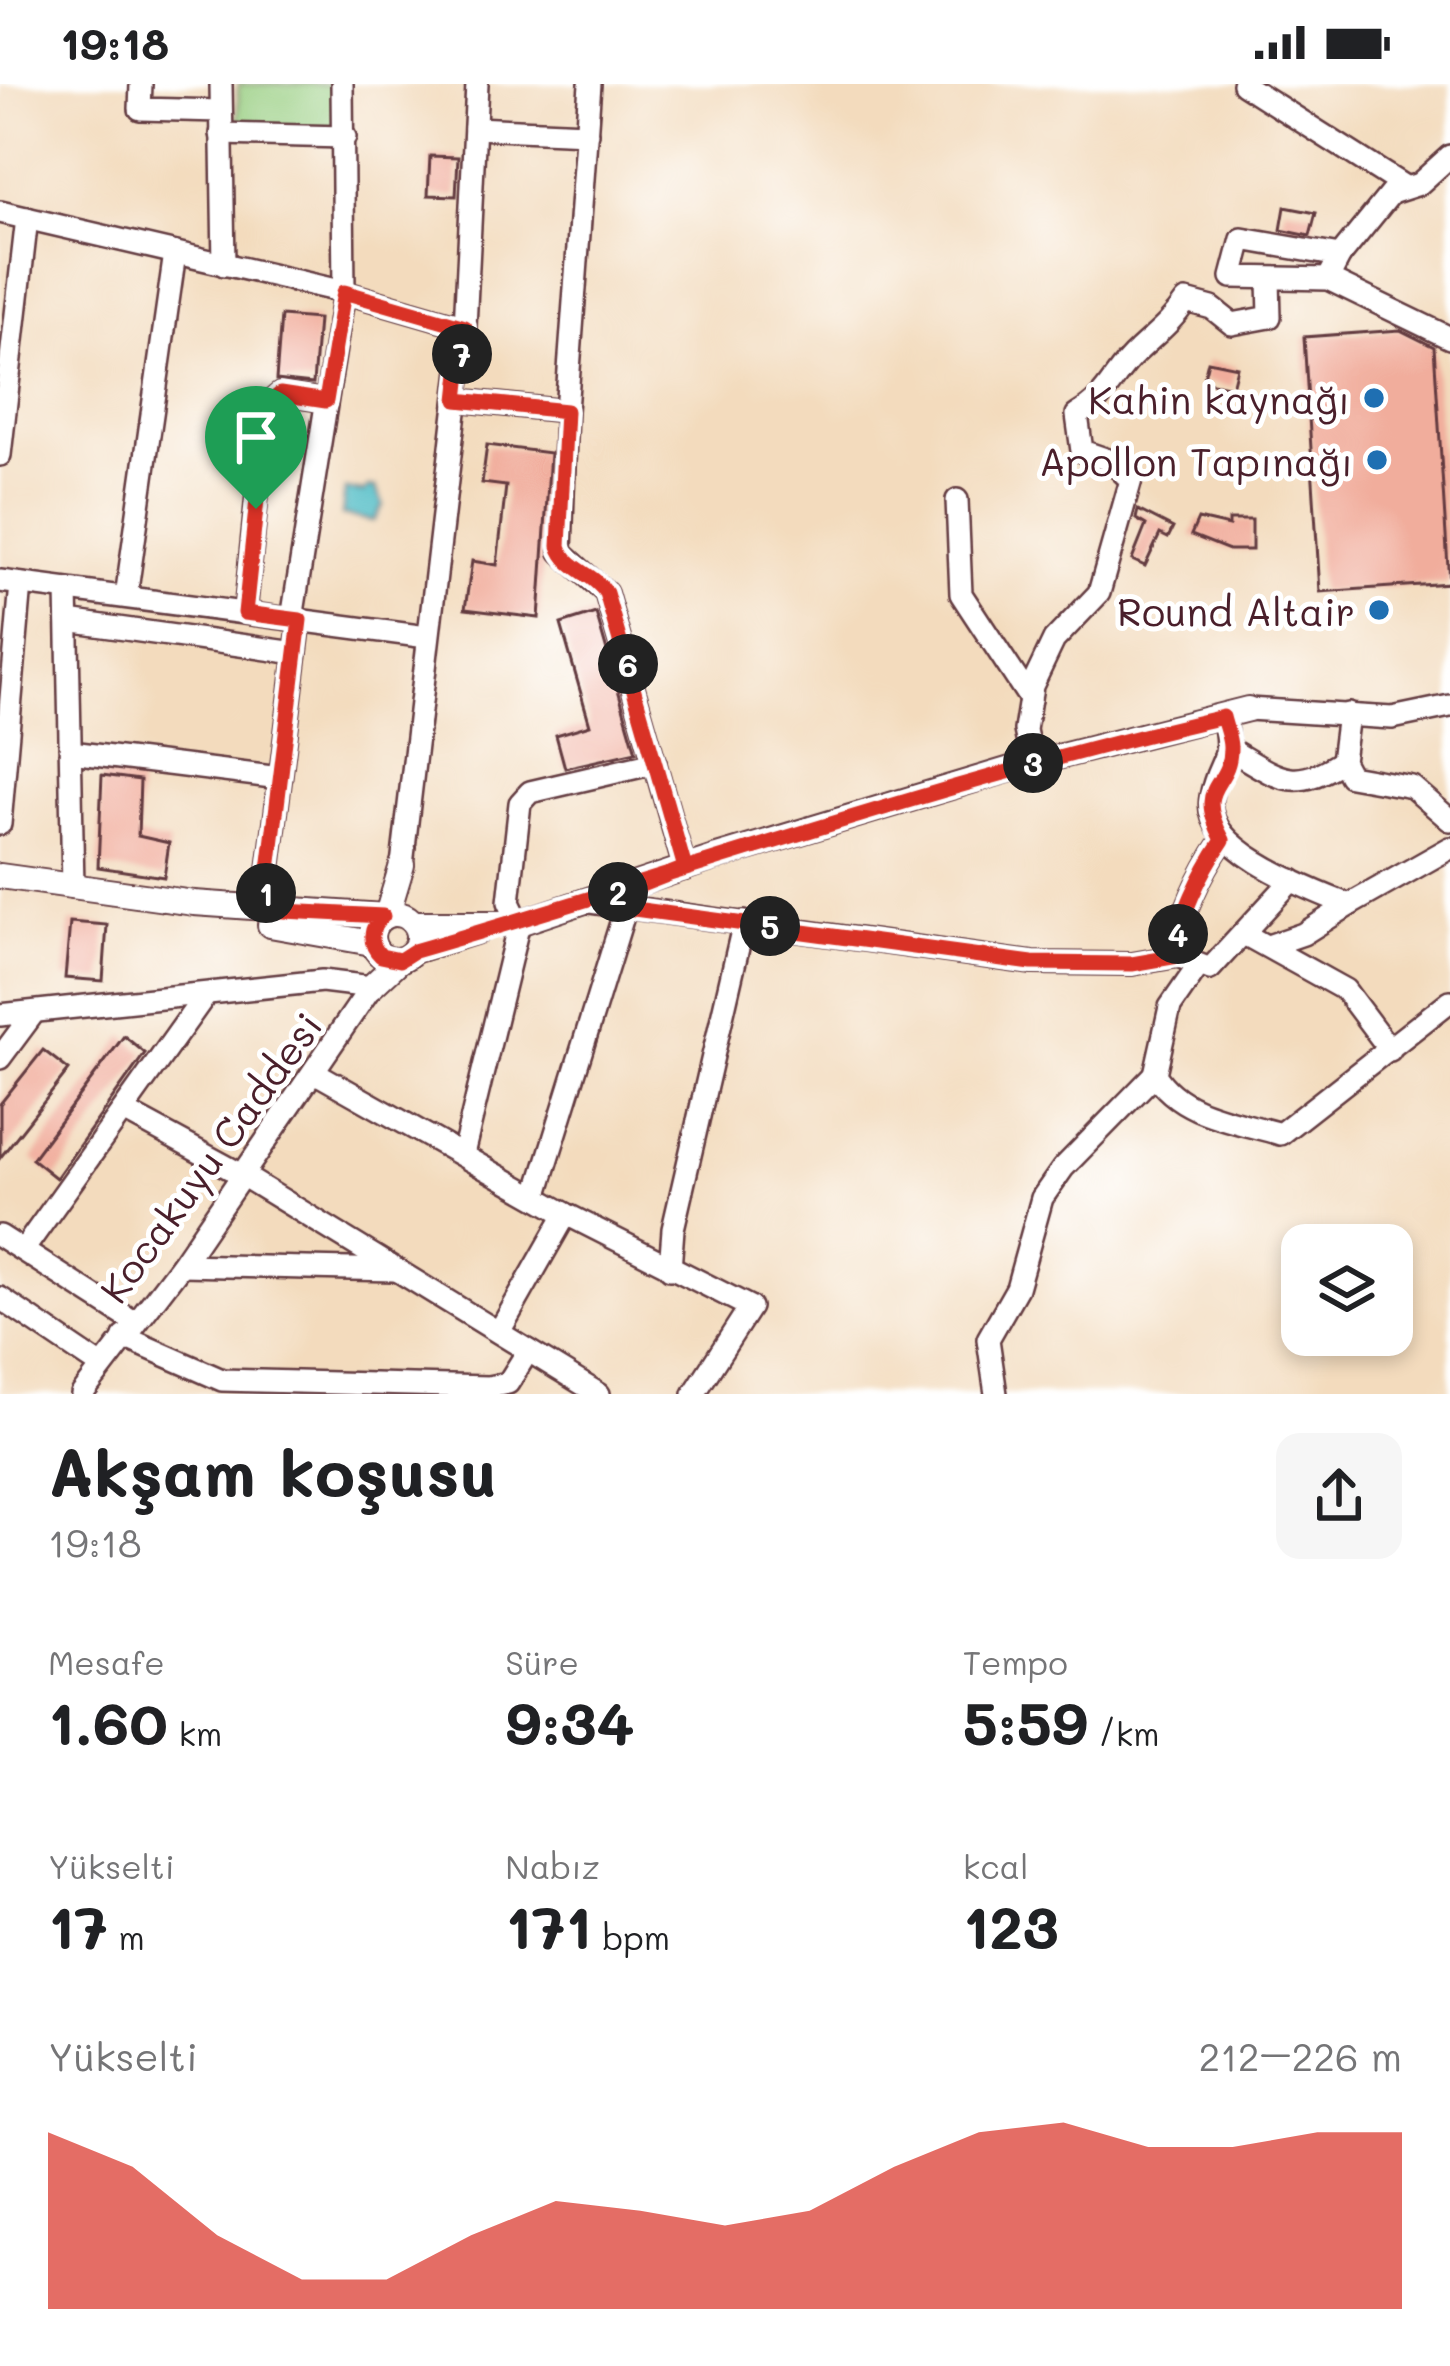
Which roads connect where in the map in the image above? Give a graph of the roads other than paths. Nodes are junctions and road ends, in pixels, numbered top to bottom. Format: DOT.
graph roads {
  1 [pos="141,84"];
  2 [pos="221,84"];
  3 [pos="342,84"];
  4 [pos="477,84"];
  5 [pos="590,84"];
  6 [pos="1243,84"];
  7 [pos="221,123"];
  8 [pos="475,128"];
  9 [pos="587,134"];
  10 [pos="345,137"];
  11 [pos="1450,156"];
  12 [pos="1405,188"];
  13 [pos="0,212"];
  14 [pos="27,218"];
  15 [pos="175,253"];
  16 [pos="1340,256"];
  17 [pos="224,265"];
  18 [pos="1328,279"];
  19 [pos="1269,280"];
  20 [pos="344,292"];
  21 [pos="8,316"];
  22 [pos="465,327"];
  23 [pos="1450,338"];
  24 [pos="3,398"];
  25 [pos="457,400"];
  26 [pos="326,401"];
  27 [pos="566,411"];
  28 [pos="0,455"];
  29 [pos="957,500"];
  30 [pos="11,582"];
  31 [pos="68,590"];
  32 [pos="126,597"];
  33 [pos="245,613"];
  34 [pos="296,620"];
  35 [pos="68,621"];
  36 [pos="427,637"];
  37 [pos="296,653"];
  38 [pos="1030,698"];
  39 [pos="1450,706"];
  40 [pos="1248,709"];
  41 [pos="1348,714"];
  42 [pos="1223,717"];
  43 [pos="1231,750"];
  44 [pos="71,752"];
  45 [pos="1342,760"];
  46 [pos="655,763"];
  47 [pos="1032,763"];
  48 [pos="280,778"];
  49 [pos="1450,820"];
  50 [pos="0,824"];
  51 [pos="1223,840"];
  52 [pos="1450,848"];
  53 [pos="402,865"];
  54 [pos="685,868"];
  55 [pos="0,876"];
  56 [pos="1292,880"];
  57 [pos="73,887"];
  58 [pos="0,888"];
  59 [pos="629,898"];
  60 [pos="1349,905"];
  61 [pos="264,910"];
  62 [pos="397,917"];
  63 [pos="744,922"];
  64 [pos="520,923"];
  65 [pos="492,927"];
  66 [pos="1244,934"];
  67 [pos="1271,944"];
  68 [pos="391,951"];
  69 [pos="1187,962"];
  70 [pos="370,987"];
  71 [pos="206,994"];
  72 [pos="1450,1001"];
  73 [pos="0,1015"];
  74 [pos="32,1015"];
  75 [pos="1390,1050"];
  76 [pos="0,1058"];
  77 [pos="316,1073"];
  78 [pos="1155,1074"];
  79 [pos="124,1111"];
  80 [pos="463,1154"];
  81 [pos="242,1175"];
  82 [pos="537,1194"];
  83 [pos="566,1214"];
  84 [pos="0,1236"];
  85 [pos="24,1250"];
  86 [pos="181,1265"];
  87 [pos="395,1270"];
  88 [pos="670,1270"];
  89 [pos="0,1298"];
  90 [pos="130,1330"];
  91 [pos="499,1332"];
  92 [pos="528,1351"];
  93 [pos="102,1367"];
  94 [pos="222,1387"];
  95 [pos="505,1389"];
  96 [pos="586,1391"];
  97 [pos="82,1394"];
  98 [pos="247,1394"];
  99 [pos="694,1394"];
  100 [pos="996,1394"];
  1 -- 7 [label="street"];
  2 -- 7 [label="street"];
  3 -- 10 [label="street"];
  4 -- 8 [label="street"];
  5 -- 9 [label="street"];
  6 -- 12 [label="street"];
  7 -- 10 [label="street"];
  7 -- 17 [label="street"];
  8 -- 9 [label="street"];
  8 -- 22 [label="street"];
  9 -- 27 [label="street"];
  10 -- 20 [label="street"];
  11 -- 12 [label="street"];
  12 -- 16 [label="street"];
  13 -- 14 [label="street"];
  14 -- 15 [label="street"];
  14 -- 21 [label="street"];
  15 -- 17 [label="street"];
  15 -- 32 [label="street"];
  16 -- 18 [label="street"];
  16 -- 19 [label="street"];
  17 -- 20 [label="street"];
  18 -- 19 [label="street"];
  18 -- 23 [label="street"];
  19 -- 38 [label="street"];
  20 -- 22 [label="street"];
  20 -- 26 [label="street"];
  21 -- 24 [label="street"];
  22 -- 25 [label="street"];
  24 -- 28 [label="street"];
  25 -- 27 [label="street"];
  25 -- 36 [label="street"];
  26 -- 33 [label="street"];
  26 -- 34 [label="street"];
  27 -- 46 [label="street"];
  29 -- 38 [label="street"];
  30 -- 31 [label="street"];
  30 -- 50 [label="street"];
  31 -- 32 [label="street"];
  31 -- 35 [label="street"];
  32 -- 33 [label="street"];
  33 -- 34 [label="street"];
  34 -- 36 [label="street"];
  34 -- 37 [label="street"];
  35 -- 37 [label="street"];
  35 -- 44 [label="street"];
  36 -- 53 [label="street"];
  37 -- 48 [label="street"];
  38 -- 47 [label="street"];
  39 -- 41 [label="street"];
  40 -- 41 [label="street"];
  40 -- 42 [label="main road"];
  41 -- 45 [label="street"];
  42 -- 43 [label="street"];
  42 -- 47 [label="main road"];
  43 -- 45 [label="street"];
  43 -- 51 [label="street"];
  44 -- 48 [label="street"];
  44 -- 57 [label="street"];
  45 -- 49 [label="street"];
  46 -- 54 [label="street"];
  46 -- 64 [label="street"];
  47 -- 54 [label="main road"];
  48 -- 61 [label="street"];
  51 -- 56 [label="street"];
  51 -- 69 [label="street"];
  52 -- 60 [label="street"];
  53 -- 62 [label="main road"];
  54 -- 59 [label="main road"];
  55 -- 57 [label="main road"];
  56 -- 60 [label="street"];
  56 -- 66 [label="street"];
  57 -- 61 [label="main road"];
  58 -- 68 [label="main road"];
  59 -- 63 [label="street"];
  59 -- 64 [label="main road"];
  59 -- 82 [label="street"];
  60 -- 67 [label="street"];
  61 -- 62 [label="main road"];
  62 -- 65 [label="main road"];
  62 -- 68 [label="main road"];
  62 -- 68 [label="main road"];
  63 -- 69 [label="street"];
  63 -- 88 [label="street"];
  64 -- 65 [label="main road"];
  64 -- 80 [label="street"];
  65 -- 68 [label="main road"];
  66 -- 67 [label="street"];
  66 -- 69 [label="street"];
  67 -- 75 [label="street"];
  68 -- 70 [label="main road, Kocakuyu Caddesi"];
  69 -- 78 [label="street"];
  70 -- 71 [label="street"];
  70 -- 77 [label="street, Kocakuyu Caddesi"];
  71 -- 74 [label="street"];
  71 -- 79 [label="street"];
  72 -- 75 [label="street"];
  73 -- 74 [label="street"];
  74 -- 76 [label="street"];
  75 -- 78 [label="street"];
  77 -- 80 [label="street"];
  77 -- 81 [label="street, Kocakuyu Caddesi"];
  78 -- 100 [label="street"];
  79 -- 81 [label="street"];
  79 -- 85 [label="street"];
  80 -- 82 [label="street"];
  81 -- 86 [label="street, Kocakuyu Caddesi"];
  81 -- 87 [label="street"];
  82 -- 83 [label="street"];
  83 -- 88 [label="street"];
  83 -- 91 [label="street"];
  84 -- 85 [label="street"];
  85 -- 90 [label="street"];
  86 -- 87 [label="street"];
  86 -- 90 [label="street, Kocakuyu Caddesi"];
  87 -- 91 [label="street"];
  88 -- 99 [label="street"];
  89 -- 93 [label="street"];
  90 -- 93 [label="street, Kocakuyu Caddesi"];
  90 -- 94 [label="street"];
  91 -- 92 [label="street"];
  92 -- 95 [label="street"];
  92 -- 96 [label="street"];
  93 -- 97 [label="street, Kocakuyu Caddesi"];
  94 -- 95 [label="street"];
  94 -- 98 [label="street"];
}
